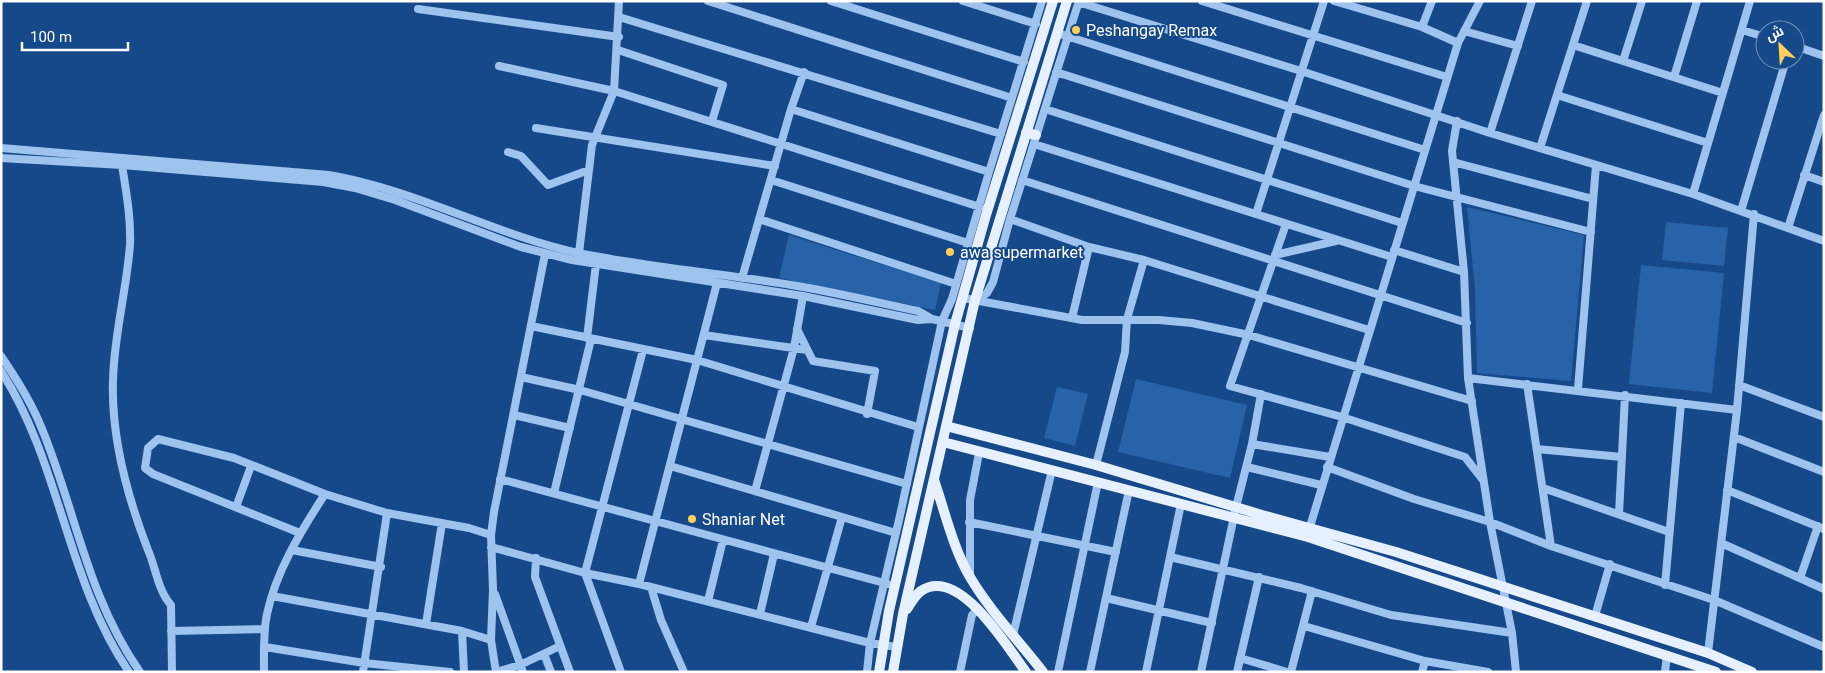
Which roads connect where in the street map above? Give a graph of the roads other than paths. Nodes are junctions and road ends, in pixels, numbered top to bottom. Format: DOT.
graph roads {
  1 [pos="620,1"];
  2 [pos="708,1"];
  3 [pos="831,1"];
  4 [pos="963,1"];
  5 [pos="1042,1"];
  6 [pos="1053,1"];
  7 [pos="1067,1"];
  8 [pos="1202,1"];
  9 [pos="1324,1"];
  10 [pos="1334,1"];
  11 [pos="1432,1"];
  12 [pos="1480,1"];
  13 [pos="1532,1"];
  14 [pos="1587,1"];
  15 [pos="1642,1"];
  16 [pos="1697,1"];
  17 [pos="1750,1"];
  18 [pos="1078,2"];
  19 [pos="418,9"];
  20 [pos="619,17"];
  21 [pos="1036,24"];
  22 [pos="1422,27"];
  23 [pos="1742,30"];
  24 [pos="1464,31"];
  25 [pos="1056,34"];
  26 [pos="1755,34"];
  27 [pos="1312,36"];
  28 [pos="619,37"];
  29 [pos="1067,37"];
  30 [pos="1458,43"];
  31 [pos="1573,45"];
  32 [pos="1518,46"];
  33 [pos="1034,47"];
  34 [pos="1805,49"];
  35 [pos="618,50"];
  36 [pos="1824,56"];
  37 [pos="1623,61"];
  38 [pos="1024,62"];
  39 [pos="499,66"];
  40 [pos="1783,70"];
  41 [pos="1301,71"];
  42 [pos="804,72"];
  43 [pos="1056,72"];
  44 [pos="1448,77"];
  45 [pos="1674,77"];
  46 [pos="614,91"];
  47 [pos="1723,93"];
  48 [pos="1557,95"];
  49 [pos="1012,98"];
  50 [pos="1290,108"];
  51 [pos="791,109"];
  52 [pos="1045,109"];
  53 [pos="1436,115"];
  54 [pos="712,121"];
  55 [pos="1457,121"];
  56 [pos="1823,121"];
  57 [pos="536,128"];
  58 [pos="1026,132"];
  59 [pos="1490,133"];
  60 [pos="1001,134"];
  61 [pos="595,138"];
  62 [pos="1035,140"];
  63 [pos="1279,142"];
  64 [pos="1708,143"];
  65 [pos="782,144"];
  66 [pos="1,148"];
  67 [pos="1540,148"];
  68 [pos="1425,150"];
  69 [pos="508,152"];
  70 [pos="1,158"];
  71 [pos="1453,162"];
  72 [pos="122,165"];
  73 [pos="775,166"];
  74 [pos="1596,166"];
  75 [pos="589,170"];
  76 [pos="989,172"];
  77 [pos="259,173"];
  78 [pos="1804,175"];
  79 [pos="771,180"];
  80 [pos="1022,180"];
  81 [pos="1267,180"];
  82 [pos="1824,182"];
  83 [pos="1414,186"];
  84 [pos="1693,194"];
  85 [pos="1458,198"];
  86 [pos="1593,199"];
  87 [pos="981,211"];
  88 [pos="1741,211"];
  89 [pos="1256,214"];
  90 [pos="1754,214"];
  91 [pos="1010,218"];
  92 [pos="759,219"];
  93 [pos="1402,222"];
  94 [pos="1286,224"];
  95 [pos="1788,228"];
  96 [pos="1591,232"];
  97 [pos="1338,240"];
  98 [pos="1824,241"];
  99 [pos="968,243"];
  100 [pos="1089,247"];
  101 [pos="579,253"];
  102 [pos="1393,253"];
  103 [pos="545,254"];
  104 [pos="1274,257"];
  105 [pos="1144,260"];
  106 [pos="596,264"];
  107 [pos="648,268"];
  108 [pos="1464,272"];
  109 [pos="742,278"];
  110 [pos="717,283"];
  111 [pos="956,284"];
  112 [pos="1380,295"];
  113 [pos="803,296"];
  114 [pos="963,298"];
  115 [pos="1261,298"];
  116 [pos="976,300"];
  117 [pos="1072,318"];
  118 [pos="932,319"];
  119 [pos="1126,319"];
  120 [pos="942,321"];
  121 [pos="1467,323"];
  122 [pos="955,324"];
  123 [pos="531,326"];
  124 [pos="970,328"];
  125 [pos="798,329"];
  126 [pos="1369,330"];
  127 [pos="704,335"];
  128 [pos="1249,335"];
  129 [pos="589,339"];
  130 [pos="794,348"];
  131 [pos="643,350"];
  132 [pos="807,350"];
  133 [pos="1,356"];
  134 [pos="697,360"];
  135 [pos="1358,366"];
  136 [pos="1,371"];
  137 [pos="520,377"];
  138 [pos="1468,378"];
  139 [pos="1527,384"];
  140 [pos="1739,384"];
  141 [pos="783,388"];
  142 [pos="1578,389"];
  143 [pos="580,390"];
  144 [pos="1261,394"];
  145 [pos="1625,395"];
  146 [pos="1472,401"];
  147 [pos="1681,402"];
  148 [pos="629,404"];
  149 [pos="1737,410"];
  150 [pos="867,414"];
  151 [pos="514,415"];
  152 [pos="1824,416"];
  153 [pos="1342,417"];
  154 [pos="682,419"];
  155 [pos="946,426"];
  156 [pos="918,427"];
  157 [pos="570,428"];
  158 [pos="1734,437"];
  159 [pos="943,442"];
  160 [pos="769,444"];
  161 [pos="1252,444"];
  162 [pos="1536,449"];
  163 [pos="1480,452"];
  164 [pos="980,453"];
  165 [pos="1330,457"];
  166 [pos="1465,457"];
  167 [pos="1622,457"];
  168 [pos="1096,465"];
  169 [pos="251,466"];
  170 [pos="670,466"];
  171 [pos="1247,467"];
  172 [pos="1327,467"];
  173 [pos="1052,470"];
  174 [pos="1824,472"];
  175 [pos="500,479"];
  176 [pos="934,480"];
  177 [pos="1484,481"];
  178 [pos="1098,482"];
  179 [pos="907,484"];
  180 [pos="1321,485"];
  181 [pos="1542,488"];
  182 [pos="1129,490"];
  183 [pos="1727,490"];
  184 [pos="755,491"];
  185 [pos="554,493"];
  186 [pos="325,494"];
  187 [pos="1181,504"];
  188 [pos="236,507"];
  189 [pos="602,508"];
  190 [pos="1235,512"];
  191 [pos="387,513"];
  192 [pos="1619,514"];
  193 [pos="842,517"];
  194 [pos="655,522"];
  195 [pos="969,522"];
  196 [pos="1490,522"];
  197 [pos="442,523"];
  198 [pos="1821,528"];
  199 [pos="1308,532"];
  200 [pos="1669,532"];
  201 [pos="300,533"];
  202 [pos="896,533"];
  203 [pos="491,535"];
  204 [pos="1036,536"];
  205 [pos="723,540"];
  206 [pos="1721,543"];
  207 [pos="1084,544"];
  208 [pos="1552,546"];
  209 [pos="491,547"];
  210 [pos="292,550"];
  211 [pos="1116,552"];
  212 [pos="774,554"];
  213 [pos="1170,557"];
  214 [pos="536,558"];
  215 [pos="1610,564"];
  216 [pos="381,567"];
  217 [pos="828,568"];
  218 [pos="1224,569"];
  219 [pos="585,573"];
  220 [pos="970,577"];
  221 [pos="1259,577"];
  222 [pos="1800,578"];
  223 [pos="884,583"];
  224 [pos="639,584"];
  225 [pos="1666,585"];
  226 [pos="895,586"];
  227 [pos="652,587"];
  228 [pos="1504,588"];
  229 [pos="1824,589"];
  230 [pos="493,590"];
  231 [pos="1312,591"];
  232 [pos="272,596"];
  233 [pos="1106,598"];
  234 [pos="1714,600"];
  235 [pos="708,601"];
  236 [pos="1507,603"];
  237 [pos="977,610"];
  238 [pos="1159,610"];
  239 [pos="995,612"];
  240 [pos="370,613"];
  241 [pos="760,614"];
  242 [pos="903,614"];
  243 [pos="1595,616"];
  244 [pos="985,618"];
  245 [pos="1212,623"];
  246 [pos="426,624"];
  247 [pos="1304,626"];
  248 [pos="812,627"];
  249 [pos="265,629"];
  250 [pos="171,631"];
  251 [pos="462,631"];
  252 [pos="1512,633"];
  253 [pos="1013,634"];
  254 [pos="491,640"];
  255 [pos="870,643"];
  256 [pos="883,645"];
  257 [pos="560,646"];
  258 [pos="264,647"];
  259 [pos="897,647"];
  260 [pos="1824,647"];
  261 [pos="1708,652"];
  262 [pos="544,654"];
  263 [pos="1667,655"];
  264 [pos="129,657"];
  265 [pos="1240,658"];
  266 [pos="122,661"];
  267 [pos="1425,661"];
  268 [pos="364,663"];
  269 [pos="522,669"];
  270 [pos="129,672"];
  271 [pos="140,672"];
  272 [pos="172,672"];
  273 [pos="264,672"];
  274 [pos="363,672"];
  275 [pos="450,672"];
  276 [pos="464,672"];
  277 [pos="496,672"];
  278 [pos="551,672"];
  279 [pos="570,672"];
  280 [pos="621,672"];
  281 [pos="684,672"];
  282 [pos="867,672"];
  283 [pos="879,672"];
  284 [pos="893,672"];
  285 [pos="960,672"];
  286 [pos="1026,672"];
  287 [pos="1043,672"];
  288 [pos="1058,672"];
  289 [pos="1090,672"];
  290 [pos="1146,672"];
  291 [pos="1201,672"];
  292 [pos="1237,672"];
  293 [pos="1289,672"];
  294 [pos="1422,672"];
  295 [pos="1488,672"];
  296 [pos="1516,672"];
  297 [pos="1665,672"];
  298 [pos="1716,672"];
  299 [pos="1752,672"];
  1 -- 20 [label="street"];
  2 -- 49 [label="street"];
  3 -- 38 [label="street"];
  4 -- 21 [label="street"];
  5 -- 21 [label="street"];
  6 -- 33 [label="main road"];
  7 -- 25 [label="main road"];
  8 -- 27 [label="street"];
  9 -- 27 [label="street"];
  10 -- 22 [label="street"];
  11 -- 22 [label="street"];
  12 -- 24 [label="street"];
  13 -- 32 [label="street"];
  14 -- 31 [label="street"];
  15 -- 37 [label="street"];
  16 -- 45 [label="street"];
  17 -- 23 [label="street"];
  18 -- 29 [label="street"];
  18 -- 41 [label="street"];
  19 -- 28 [label="street"];
  20 -- 28 [label="street"];
  20 -- 42 [label="street"];
  21 -- 33 [label="street"];
  22 -- 30 [label="street"];
  23 -- 26 [label="street"];
  23 -- 47 [label="street"];
  24 -- 30 [label="street"];
  24 -- 32 [label="street"];
  25 -- 29 [label="street"];
  25 -- 58 [label="main road"];
  27 -- 41 [label="street"];
  27 -- 44 [label="street"];
  28 -- 35 [label="street"];
  29 -- 43 [label="street"];
  29 -- 50 [label="street"];
  30 -- 44 [label="street"];
  31 -- 37 [label="street"];
  31 -- 48 [label="street"];
  32 -- 59 [label="street"];
  33 -- 38 [label="street"];
  33 -- 87 [label="main road"];
  34 -- 36 [label="street"];
  35 -- 46 [label="street"];
  35 -- 54 [label="street"];
  37 -- 45 [label="street"];
  38 -- 49 [label="street"];
  39 -- 46 [label="street"];
  40 -- 88 [label="street"];
  41 -- 50 [label="street"];
  41 -- 53 [label="street"];
  42 -- 51 [label="street"];
  42 -- 60 [label="street"];
  43 -- 52 [label="street"];
  43 -- 63 [label="street"];
  44 -- 53 [label="street"];
  45 -- 47 [label="street"];
  46 -- 54 [label="street"];
  46 -- 61 [label="street"];
  47 -- 64 [label="street"];
  48 -- 64 [label="street"];
  48 -- 67 [label="street"];
  49 -- 60 [label="street"];
  50 -- 63 [label="street"];
  50 -- 68 [label="street"];
  51 -- 65 [label="street"];
  51 -- 76 [label="street"];
  52 -- 62 [label="street"];
  52 -- 81 [label="street"];
  53 -- 55 [label="street"];
  53 -- 68 [label="street"];
  54 -- 65 [label="street"];
  55 -- 59 [label="street"];
  55 -- 71 [label="street"];
  56 -- 78 [label="street"];
  57 -- 61 [label="street"];
  58 -- 62 [label="main road"];
  58 -- 116 [label="main road"];
  59 -- 67 [label="street"];
  60 -- 76 [label="street"];
  61 -- 73 [label="street"];
  61 -- 75 [label="street"];
  62 -- 80 [label="street"];
  62 -- 89 [label="street"];
  63 -- 81 [label="street"];
  63 -- 83 [label="street"];
  64 -- 84 [label="street"];
  65 -- 73 [label="street"];
  65 -- 87 [label="street"];
  66 -- 77 [label="street"];
  67 -- 74 [label="street"];
  68 -- 83 [label="street"];
  69 -- 75 [label="street"];
  70 -- 72 [label="street"];
  71 -- 85 [label="street"];
  71 -- 86 [label="street"];
  72 -- 77 [label="street"];
  72 -- 250 [label="street"];
  73 -- 79 [label="street"];
  74 -- 84 [label="street"];
  74 -- 86 [label="street"];
  75 -- 101 [label="street"];
  76 -- 87 [label="street"];
  77 -- 101 [label="street"];
  77 -- 103 [label="street"];
  78 -- 82 [label="street"];
  78 -- 95 [label="street"];
  79 -- 92 [label="street"];
  79 -- 99 [label="street"];
  80 -- 91 [label="street"];
  80 -- 104 [label="street"];
  81 -- 89 [label="street"];
  81 -- 93 [label="street"];
  83 -- 85 [label="street"];
  83 -- 93 [label="street"];
  84 -- 88 [label="street"];
  85 -- 96 [label="street"];
  85 -- 108 [label="street"];
  86 -- 96 [label="street"];
  87 -- 99 [label="street"];
  87 -- 114 [label="main road"];
  88 -- 90 [label="street"];
  89 -- 94 [label="street"];
  90 -- 95 [label="street"];
  90 -- 140 [label="street"];
  91 -- 100 [label="street"];
  91 -- 116 [label="street"];
  92 -- 109 [label="street"];
  92 -- 111 [label="street"];
  93 -- 102 [label="street"];
  94 -- 97 [label="street"];
  94 -- 104 [label="street"];
  95 -- 98 [label="street"];
  96 -- 142 [label="street"];
  97 -- 102 [label="street"];
  97 -- 104 [label="street"];
  99 -- 111 [label="street"];
  100 -- 105 [label="street"];
  100 -- 117 [label="street"];
  101 -- 107 [label="street"];
  102 -- 108 [label="street"];
  102 -- 112 [label="street"];
  103 -- 106 [label="street"];
  103 -- 123 [label="street"];
  104 -- 112 [label="street"];
  104 -- 115 [label="street"];
  105 -- 115 [label="street"];
  105 -- 119 [label="street"];
  106 -- 107 [label="street"];
  106 -- 129 [label="street"];
  107 -- 109 [label="street"];
  107 -- 110 [label="street"];
  108 -- 121 [label="street"];
  109 -- 118 [label="street"];
  110 -- 113 [label="street"];
  110 -- 127 [label="street"];
  111 -- 120 [label="street"];
  112 -- 121 [label="street"];
  112 -- 126 [label="street"];
  113 -- 118 [label="street"];
  113 -- 125 [label="street"];
  114 -- 116 [label="street"];
  114 -- 122 [label="main road"];
  115 -- 126 [label="street"];
  115 -- 128 [label="street"];
  116 -- 117 [label="street"];
  116 -- 124 [label="main road"];
  117 -- 119 [label="street"];
  118 -- 120 [label="street"];
  119 -- 128 [label="street"];
  119 -- 168 [label="street"];
  120 -- 122 [label="street"];
  120 -- 156 [label="street"];
  121 -- 138 [label="street"];
  122 -- 124 [label="street"];
  122 -- 226 [label="main road"];
  123 -- 129 [label="street"];
  123 -- 137 [label="street"];
  124 -- 155 [label="main road"];
  125 -- 130 [label="street"];
  125 -- 132 [label="street"];
  126 -- 135 [label="street"];
  127 -- 130 [label="street"];
  127 -- 134 [label="street"];
  128 -- 135 [label="street"];
  128 -- 144 [label="street"];
  129 -- 131 [label="street"];
  129 -- 143 [label="street"];
  130 -- 132 [label="street"];
  130 -- 141 [label="street"];
  131 -- 134 [label="street"];
  131 -- 148 [label="street"];
  132 -- 150 [label="street"];
  133 -- 264 [label="street"];
  134 -- 141 [label="street"];
  134 -- 154 [label="street"];
  135 -- 146 [label="street"];
  135 -- 153 [label="street"];
  136 -- 266 [label="street"];
  137 -- 143 [label="street"];
  137 -- 151 [label="street"];
  138 -- 139 [label="street"];
  138 -- 146 [label="street"];
  139 -- 142 [label="street"];
  139 -- 162 [label="street"];
  140 -- 149 [label="street"];
  140 -- 152 [label="street"];
  141 -- 150 [label="street"];
  141 -- 160 [label="street"];
  142 -- 145 [label="street"];
  143 -- 148 [label="street"];
  143 -- 157 [label="street"];
  144 -- 153 [label="street"];
  144 -- 161 [label="street"];
  145 -- 147 [label="street"];
  145 -- 167 [label="street"];
  146 -- 163 [label="street"];
  147 -- 149 [label="street"];
  147 -- 200 [label="street"];
  148 -- 154 [label="street"];
  148 -- 189 [label="street"];
  149 -- 158 [label="street"];
  150 -- 156 [label="street"];
  151 -- 157 [label="street"];
  151 -- 175 [label="street"];
  153 -- 165 [label="street"];
  153 -- 166 [label="street"];
  154 -- 160 [label="street"];
  154 -- 170 [label="street"];
  155 -- 159 [label="main road"];
  155 -- 168 [label="main road"];
  156 -- 179 [label="street"];
  157 -- 185 [label="street"];
  158 -- 174 [label="street"];
  158 -- 183 [label="street"];
  159 -- 164 [label="main road"];
  159 -- 176 [label="main road"];
  160 -- 179 [label="street"];
  160 -- 184 [label="street"];
  161 -- 165 [label="street"];
  161 -- 171 [label="street"];
  162 -- 167 [label="street"];
  162 -- 181 [label="street"];
  163 -- 166 [label="street"];
  163 -- 177 [label="street"];
  164 -- 173 [label="main road"];
  164 -- 195 [label="street"];
  165 -- 172 [label="street"];
  166 -- 177 [label="street"];
  167 -- 192 [label="street"];
  168 -- 190 [label="main road"];
  169 -- 186 [label="street"];
  169 -- 188 [label="street"];
  169 -- 188 [label="street"];
  170 -- 184 [label="street"];
  170 -- 194 [label="street"];
  171 -- 180 [label="street"];
  171 -- 190 [label="street"];
  172 -- 180 [label="street"];
  172 -- 196 [label="street"];
  173 -- 178 [label="main road"];
  173 -- 204 [label="street"];
  175 -- 185 [label="street"];
  175 -- 203 [label="street"];
  176 -- 220 [label="main road"];
  176 -- 242 [label="main road"];
  177 -- 196 [label="street"];
  178 -- 182 [label="main road"];
  178 -- 207 [label="street"];
  179 -- 202 [label="street"];
  180 -- 199 [label="street"];
  181 -- 192 [label="street"];
  181 -- 208 [label="street"];
  182 -- 187 [label="main road"];
  182 -- 211 [label="street"];
  183 -- 198 [label="street"];
  183 -- 206 [label="street"];
  184 -- 193 [label="street"];
  185 -- 189 [label="street"];
  186 -- 191 [label="street"];
  186 -- 201 [label="street"];
  187 -- 190 [label="main road"];
  187 -- 213 [label="street"];
  188 -- 201 [label="street"];
  189 -- 194 [label="street"];
  189 -- 219 [label="street"];
  190 -- 199 [label="main road"];
  190 -- 218 [label="street"];
  191 -- 197 [label="street"];
  191 -- 216 [label="street"];
  192 -- 200 [label="street"];
  193 -- 202 [label="street"];
  193 -- 217 [label="street"];
  194 -- 205 [label="street"];
  194 -- 224 [label="street"];
  195 -- 204 [label="street"];
  195 -- 220 [label="street"];
  196 -- 208 [label="street"];
  196 -- 228 [label="street"];
  197 -- 203 [label="street"];
  197 -- 246 [label="street"];
  198 -- 222 [label="street"];
  199 -- 228 [label="main road"];
  199 -- 236 [label="main road"];
  200 -- 225 [label="street"];
  201 -- 210 [label="street"];
  202 -- 223 [label="street"];
  203 -- 209 [label="street"];
  204 -- 207 [label="street"];
  204 -- 253 [label="street"];
  205 -- 212 [label="street"];
  205 -- 235 [label="street"];
  206 -- 222 [label="street"];
  206 -- 234 [label="street"];
  207 -- 211 [label="street"];
  207 -- 288 [label="street"];
  208 -- 215 [label="street"];
  209 -- 214 [label="street"];
  209 -- 230 [label="street"];
  210 -- 216 [label="street"];
  210 -- 232 [label="street"];
  211 -- 233 [label="street"];
  212 -- 217 [label="street"];
  212 -- 241 [label="street"];
  213 -- 218 [label="street"];
  213 -- 238 [label="street"];
  214 -- 219 [label="street"];
  214 -- 257 [label="street"];
  215 -- 225 [label="street"];
  215 -- 243 [label="street"];
  216 -- 240 [label="street"];
  217 -- 223 [label="street"];
  217 -- 248 [label="street"];
  218 -- 221 [label="street"];
  218 -- 245 [label="street"];
  219 -- 224 [label="street"];
  219 -- 280 [label="street"];
  220 -- 239 [label="main road"];
  221 -- 231 [label="street"];
  221 -- 265 [label="street"];
  222 -- 229 [label="street"];
  223 -- 226 [label="street"];
  223 -- 255 [label="street"];
  224 -- 227 [label="street"];
  225 -- 234 [label="street"];
  226 -- 256 [label="main road"];
  227 -- 235 [label="street"];
  227 -- 281 [label="street"];
  228 -- 236 [label="street"];
  228 -- 243 [label="main road"];
  230 -- 254 [label="street"];
  230 -- 269 [label="street"];
  231 -- 247 [label="street"];
  231 -- 252 [label="street"];
  232 -- 240 [label="street"];
  232 -- 249 [label="street"];
  233 -- 238 [label="street"];
  233 -- 289 [label="street"];
  234 -- 260 [label="street"];
  234 -- 261 [label="street"];
  235 -- 241 [label="street"];
  236 -- 252 [label="street"];
  236 -- 263 [label="main road"];
  237 -- 242 [label="main road"];
  237 -- 244 [label="main road"];
  237 -- 285 [label="street"];
  238 -- 245 [label="street"];
  238 -- 290 [label="street"];
  239 -- 244 [label="main road"];
  239 -- 253 [label="main road"];
  240 -- 246 [label="street"];
  240 -- 268 [label="street"];
  241 -- 248 [label="street"];
  242 -- 259 [label="main road"];
  243 -- 261 [label="main road"];
  244 -- 286 [label="main road"];
  245 -- 291 [label="street"];
  246 -- 251 [label="street"];
  247 -- 267 [label="street"];
  247 -- 293 [label="street"];
  248 -- 255 [label="street"];
  249 -- 250 [label="street"];
  249 -- 258 [label="street"];
  250 -- 272 [label="street"];
  251 -- 254 [label="street"];
  251 -- 276 [label="street"];
  252 -- 296 [label="street"];
  253 -- 287 [label="main road"];
  254 -- 277 [label="street"];
  255 -- 256 [label="street"];
  255 -- 282 [label="street"];
  256 -- 259 [label="street"];
  256 -- 283 [label="main road"];
  257 -- 262 [label="street"];
  257 -- 279 [label="street"];
  258 -- 268 [label="street"];
  258 -- 273 [label="street"];
  259 -- 284 [label="main road"];
  261 -- 299 [label="main road"];
  262 -- 269 [label="street"];
  262 -- 278 [label="street"];
  263 -- 297 [label="street"];
  263 -- 298 [label="main road"];
  264 -- 266 [label="street"];
  264 -- 271 [label="street"];
  265 -- 292 [label="street"];
  265 -- 293 [label="street"];
  266 -- 270 [label="street"];
  267 -- 294 [label="street"];
  267 -- 295 [label="street"];
  268 -- 274 [label="street"];
  268 -- 275 [label="street"];
  269 -- 277 [label="street"];
}
